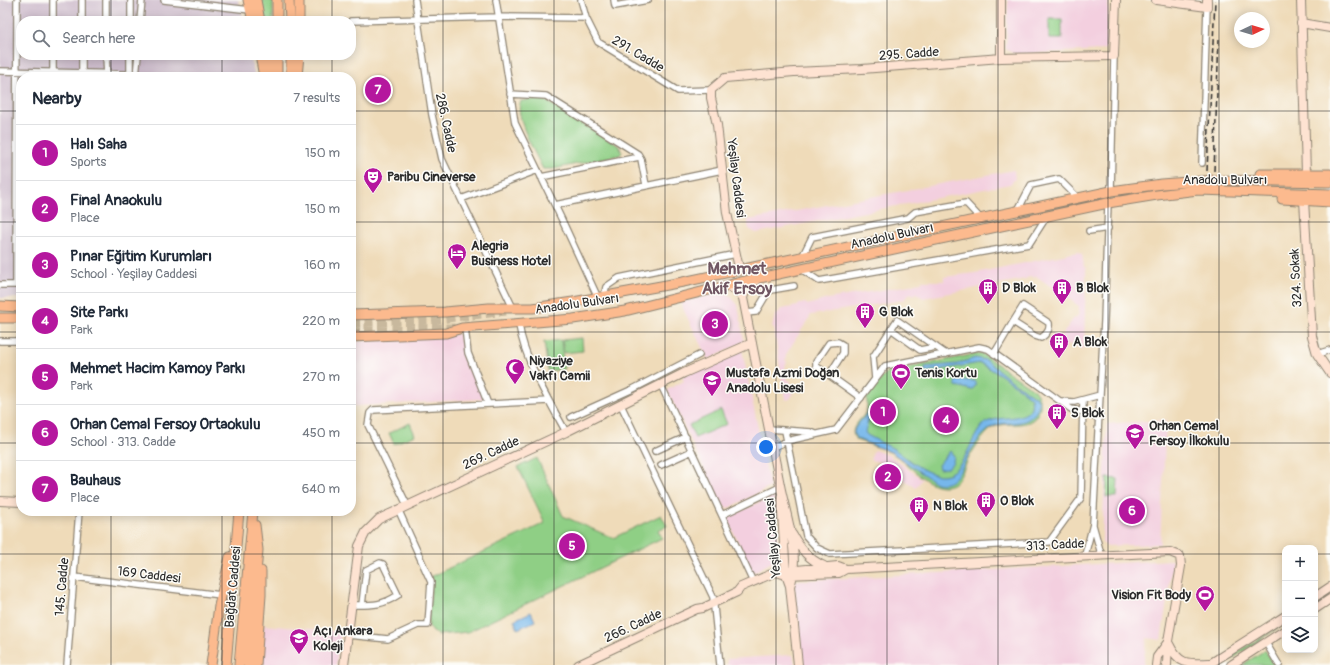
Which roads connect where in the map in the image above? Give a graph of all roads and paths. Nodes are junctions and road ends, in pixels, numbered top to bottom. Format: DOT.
graph roads {
  1 [pos="17,0"];
  2 [pos="53,0"];
  3 [pos="82,0"];
  4 [pos="106,0"];
  5 [pos="131,0"];
  6 [pos="142,0"];
  7 [pos="164,0"];
  8 [pos="248,0"];
  9 [pos="256,0"];
  10 [pos="277,0"];
  11 [pos="290,0"];
  12 [pos="299,0"];
  13 [pos="415,0"];
  14 [pos="496,0"];
  15 [pos="581,0"];
  16 [pos="614,0"];
  17 [pos="648,0"];
  18 [pos="1001,0"];
  19 [pos="1116,0"];
  20 [pos="1156,0"];
  21 [pos="1301,0"];
  22 [pos="1207,4"];
  23 [pos="250,10"];
  24 [pos="17,16"];
  25 [pos="53,16"];
  26 [pos="82,16"];
  27 [pos="106,16"];
  28 [pos="131,16"];
  29 [pos="140,16"];
  30 [pos="252,16"];
  31 [pos="259,16"];
  32 [pos="277,16"];
  33 [pos="290,16"];
  34 [pos="299,16"];
  35 [pos="498,17"];
  36 [pos="586,18"];
  37 [pos="418,20"];
  38 [pos="356,22"];
  39 [pos="1301,23"];
  40 [pos="1330,28"];
  41 [pos="1114,56"];
  42 [pos="1001,58"];
  43 [pos="17,60"];
  44 [pos="53,60"];
  45 [pos="82,60"];
  46 [pos="106,60"];
  47 [pos="130,60"];
  48 [pos="138,60"];
  49 [pos="261,60"];
  50 [pos="268,60"];
  51 [pos="277,60"];
  52 [pos="291,60"];
  53 [pos="299,60"];
  54 [pos="0,71"];
  55 [pos="17,71"];
  56 [pos="26,72"];
  57 [pos="53,72"];
  58 [pos="82,72"];
  59 [pos="107,72"];
  60 [pos="130,72"];
  61 [pos="136,72"];
  62 [pos="263,72"];
  63 [pos="270,72"];
  64 [pos="277,72"];
  65 [pos="291,72"];
  66 [pos="297,72"];
  67 [pos="712,90"];
  68 [pos="510,94"];
  69 [pos="639,157"];
  70 [pos="1202,164"];
  71 [pos="538,170"];
  72 [pos="722,170"];
  73 [pos="1306,174"];
  74 [pos="1330,174"];
  75 [pos="541,177"];
  76 [pos="1215,180"];
  77 [pos="1330,182"];
  78 [pos="646,185"];
  79 [pos="1111,190"];
  80 [pos="1218,191"];
  81 [pos="1330,194"];
  82 [pos="1077,197"];
  83 [pos="461,199"];
  84 [pos="1304,200"];
  85 [pos="1330,202"];
  86 [pos="1108,203"];
  87 [pos="555,204"];
  88 [pos="1018,210"];
  89 [pos="1047,216"];
  90 [pos="980,218"];
  91 [pos="1108,228"];
  92 [pos="1089,231"];
  93 [pos="736,254"];
  94 [pos="803,255"];
  95 [pos="739,268"];
  96 [pos="800,269"];
  97 [pos="757,279"];
  98 [pos="0,285"];
  99 [pos="16,285"];
  100 [pos="727,286"];
  101 [pos="794,286"];
  102 [pos="601,298"];
  103 [pos="743,298"];
  104 [pos="0,306"];
  105 [pos="16,307"];
  106 [pos="513,308"];
  107 [pos="746,313"];
  108 [pos="356,315"];
  109 [pos="0,318"];
  110 [pos="16,318"];
  111 [pos="1013,322"];
  112 [pos="519,325"];
  113 [pos="464,328"];
  114 [pos="891,329"];
  115 [pos="356,336"];
  116 [pos="0,341"];
  117 [pos="16,341"];
  118 [pos="752,343"];
  119 [pos="936,347"];
  120 [pos="1330,350"];
  121 [pos="946,354"];
  122 [pos="994,354"];
  123 [pos="1317,354"];
  124 [pos="699,355"];
  125 [pos="1330,373"];
  126 [pos="829,375"];
  127 [pos="875,379"];
  128 [pos="661,385"];
  129 [pos="632,389"];
  130 [pos="1100,395"];
  131 [pos="636,397"];
  132 [pos="861,398"];
  133 [pos="1083,400"];
  134 [pos="549,401"];
  135 [pos="1059,401"];
  136 [pos="488,404"];
  137 [pos="621,405"];
  138 [pos="1082,412"];
  139 [pos="571,417"];
  140 [pos="1098,419"];
  141 [pos="770,429"];
  142 [pos="785,431"];
  143 [pos="566,432"];
  144 [pos="816,434"];
  145 [pos="686,437"];
  146 [pos="788,441"];
  147 [pos="773,447"];
  148 [pos="655,451"];
  149 [pos="692,451"];
  150 [pos="661,465"];
  151 [pos="780,487"];
  152 [pos="0,502"];
  153 [pos="16,502"];
  154 [pos="407,505"];
  155 [pos="398,509"];
  156 [pos="722,515"];
  157 [pos="79,516"];
  158 [pos="239,516"];
  159 [pos="239,516"];
  160 [pos="253,516"];
  161 [pos="254,516"];
  162 [pos="1093,524"];
  163 [pos="790,530"];
  164 [pos="258,550"];
  165 [pos="1101,554"];
  166 [pos="1085,555"];
  167 [pos="825,566"];
  168 [pos="846,569"];
  169 [pos="790,572"];
  170 [pos="74,577"];
  171 [pos="753,582"];
  172 [pos="1330,587"];
  173 [pos="221,595"];
  174 [pos="1318,595"];
  175 [pos="1330,599"];
  176 [pos="714,600"];
  177 [pos="352,605"];
  178 [pos="362,605"];
  179 [pos="1318,607"];
  180 [pos="1283,617"];
  181 [pos="1282,632"];
  182 [pos="348,635"];
  183 [pos="1168,641"];
  184 [pos="1266,643"];
  185 [pos="1210,664"];
  186 [pos="67,665"];
  187 [pos="211,665"];
  188 [pos="226,665"];
  189 [pos="239,665"];
  190 [pos="248,665"];
  191 [pos="256,665"];
  192 [pos="344,665"];
  193 [pos="580,665"];
  194 [pos="720,665"];
  195 [pos="798,665"];
  196 [pos="1156,665"];
  197 [pos="1167,665"];
  198 [pos="1232,665"];
  199 [pos="1279,665"];
  1 -- 24 [label="street"];
  2 -- 25 [label="street"];
  3 -- 26 [label="street"];
  4 -- 27 [label="street"];
  5 -- 28 [label="street"];
  6 -- 29 [label="street"];
  7 -- 23 [label="street"];
  8 -- 23 [label="main road"];
  9 -- 31 [label="main road"];
  10 -- 32 [label="main road"];
  11 -- 33 [label="main road"];
  12 -- 34 [label="main road"];
  13 -- 37 [label="street, 286. Cadde"];
  14 -- 35 [label="street"];
  15 -- 36 [label="street, 291. Cadde"];
  16 -- 17 [label="street"];
  18 -- 42 [label="street"];
  19 -- 41 [label="street"];
  20 -- 22 [label="street"];
  21 -- 39 [label="street"];
  22 -- 70 [label="street"];
  23 -- 30 [label="main road"];
  35 -- 36 [label="street"];
  35 -- 37 [label="street"];
  35 -- 68 [label="street"];
  36 -- 67 [label="street, 291. Cadde"];
  37 -- 38 [label="street"];
  37 -- 83 [label="street, 286. Cadde"];
  39 -- 40 [label="street"];
  39 -- 73 [label="street"];
  41 -- 42 [label="street, 295. Cadde"];
  41 -- 79 [label="street"];
  42 -- 67 [label="street, 295. Cadde"];
  43 -- 55 [label="street"];
  44 -- 57 [label="street"];
  45 -- 58 [label="street"];
  46 -- 59 [label="street"];
  47 -- 60 [label="street"];
  48 -- 61 [label="street"];
  49 -- 62 [label="main road"];
  50 -- 63 [label="main road"];
  51 -- 64 [label="main road"];
  52 -- 65 [label="main road"];
  53 -- 66 [label="main road"];
  54 -- 55 [label="street"];
  55 -- 56 [label="street"];
  67 -- 72 [label="street, Yeşilay Caddesi"];
  68 -- 69 [label="street"];
  68 -- 71 [label="street"];
  69 -- 75 [label="street"];
  69 -- 78 [label="street"];
  71 -- 75 [label="street"];
  71 -- 83 [label="street"];
  72 -- 78 [label="street"];
  72 -- 93 [label="street, Yeşilay Caddesi"];
  73 -- 74 [label="main road"];
  73 -- 76 [label="main road"];
  75 -- 87 [label="street"];
  76 -- 77 [label="main road, Anadolu Bulvarı"];
  76 -- 79 [label="main road, Anadolu Bulvarı"];
  78 -- 87 [label="street"];
  79 -- 82 [label="main road, Anadolu Bulvarı"];
  80 -- 81 [label="main road, Anadolu Bulvarı"];
  80 -- 84 [label="main road"];
  80 -- 86 [label="main road, Anadolu Bulvarı"];
  82 -- 88 [label="main road, Anadolu Bulvarı"];
  82 -- 88 [label="street"];
  83 -- 106 [label="street, 286. Cadde"];
  84 -- 85 [label="main road"];
  84 -- 123 [label="street, 324. Sokak"];
  86 -- 89 [label="main road, Anadolu Bulvarı"];
  86 -- 91 [label="street"];
  87 -- 102 [label="street"];
  88 -- 90 [label="main road, Anadolu Bulvarı"];
  89 -- 96 [label="main road, Anadolu Bulvarı"];
  89 -- 96 [label="street"];
  90 -- 94 [label="main road, Anadolu Bulvarı"];
  90 -- 94 [label="street"];
  91 -- 92 [label="street"];
  91 -- 130 [label="street"];
  93 -- 95 [label="street, Yeşilay Caddesi"];
  93 -- 102 [label="street"];
  94 -- 95 [label="main road, Anadolu Bulvarı"];
  95 -- 102 [label="main road, Anadolu Bulvarı"];
  96 -- 97 [label="main road, Anadolu Bulvarı"];
  97 -- 100 [label="main road, Anadolu Bulvarı"];
  97 -- 103 [label="street"];
  98 -- 99 [label="street"];
  100 -- 103 [label="street"];
  100 -- 112 [label="main road, Anadolu Bulvarı"];
  101 -- 107 [label="street"];
  102 -- 106 [label="main road, Anadolu Bulvarı"];
  103 -- 107 [label="street, Yeşilay Caddesi"];
  104 -- 105 [label="main road"];
  106 -- 108 [label="main road, Anadolu Bulvarı"];
  107 -- 118 [label="street, Yeşilay Caddesi"];
  109 -- 110 [label="main road"];
  111 -- 111 [label="street"];
  111 -- 122 [label="street"];
  112 -- 113 [label="main road, Anadolu Bulvarı"];
  112 -- 134 [label="street"];
  113 -- 115 [label="main road, Anadolu Bulvarı"];
  113 -- 136 [label="street"];
  114 -- 119 [label="street"];
  114 -- 119 [label="street"];
  114 -- 127 [label="street"];
  116 -- 117 [label="street"];
  118 -- 128 [label="street, 269. Cadde"];
  118 -- 141 [label="street, Yeşilay Caddesi"];
  119 -- 121 [label="street"];
  120 -- 123 [label="street"];
  121 -- 122 [label="street"];
  121 -- 127 [label="street"];
  122 -- 135 [label="street"];
  123 -- 125 [label="street, 324. Sokak"];
  124 -- 129 [label="street"];
  126 -- 126 [label="street"];
  126 -- 132 [label="street"];
  127 -- 132 [label="street"];
  128 -- 131 [label="street, 269. Cadde"];
  128 -- 145 [label="street"];
  129 -- 131 [label="street"];
  129 -- 139 [label="street"];
  130 -- 133 [label="street"];
  130 -- 140 [label="street"];
  131 -- 137 [label="street, 269. Cadde"];
  132 -- 144 [label="street"];
  133 -- 135 [label="street"];
  133 -- 138 [label="street"];
  134 -- 136 [label="street"];
  134 -- 143 [label="street"];
  135 -- 138 [label="street"];
  136 -- 154 [label="street"];
  137 -- 143 [label="street, 269. Cadde"];
  137 -- 176 [label="street"];
  138 -- 140 [label="street"];
  138 -- 146 [label="street"];
  140 -- 162 [label="street"];
  141 -- 142 [label="street"];
  141 -- 147 [label="street, Yeşilay Caddesi"];
  142 -- 144 [label="street"];
  142 -- 146 [label="street"];
  143 -- 154 [label="street, 269. Cadde"];
  144 -- 146 [label="street"];
  145 -- 148 [label="street"];
  145 -- 149 [label="street"];
  146 -- 147 [label="street"];
  147 -- 151 [label="street, Yeşilay Caddesi"];
  149 -- 150 [label="street"];
  149 -- 156 [label="street"];
  151 -- 156 [label="street"];
  151 -- 163 [label="street, Yeşilay Caddesi"];
  151 -- 169 [label="street, Yeşilay Caddesi"];
  152 -- 153 [label="street"];
  154 -- 155 [label="street, 269. Cadde"];
  155 -- 177 [label="street, 269. Cadde"];
  155 -- 182 [label="street"];
  156 -- 171 [label="street"];
  157 -- 170 [label="street, 145. Cadde"];
  158 -- 173 [label="main road"];
  159 -- 188 [label="main road, Bağdat Caddesi"];
  160 -- 189 [label="main road, Bağdat Caddesi"];
  161 -- 164 [label="main road"];
  162 -- 165 [label="street"];
  162 -- 166 [label="street"];
  163 -- 167 [label="street"];
  163 -- 169 [label="street, Yeşilay Caddesi"];
  164 -- 190 [label="main road"];
  164 -- 191 [label="main road"];
  165 -- 166 [label="street, 313. Cadde"];
  165 -- 183 [label="street, 313. Cadde"];
  166 -- 168 [label="street, 313. Cadde"];
  167 -- 168 [label="street, 313. Cadde"];
  167 -- 169 [label="street, 313. Cadde"];
  168 -- 169 [label="street, 313. Cadde"];
  169 -- 171 [label="street, 266. Cadde"];
  169 -- 195 [label="street, Yeşilay Caddesi"];
  170 -- 173 [label="street, 169 Caddesi"];
  170 -- 186 [label="street, 145. Cadde"];
  171 -- 176 [label="street, 266. Cadde"];
  172 -- 174 [label="street"];
  173 -- 187 [label="main road"];
  175 -- 179 [label="street"];
  176 -- 193 [label="street, 266. Cadde"];
  176 -- 194 [label="street"];
  177 -- 178 [label="street"];
  177 -- 182 [label="street, 269. Cadde"];
  178 -- 178 [label="street"];
  180 -- 185 [label="street"];
  181 -- 184 [label="street"];
  182 -- 192 [label="street, 269. Cadde"];
  183 -- 185 [label="street"];
  183 -- 196 [label="street, 313. Cadde"];
  183 -- 197 [label="street, 313. Cadde"];
  184 -- 198 [label="street"];
  184 -- 199 [label="street"];
}
